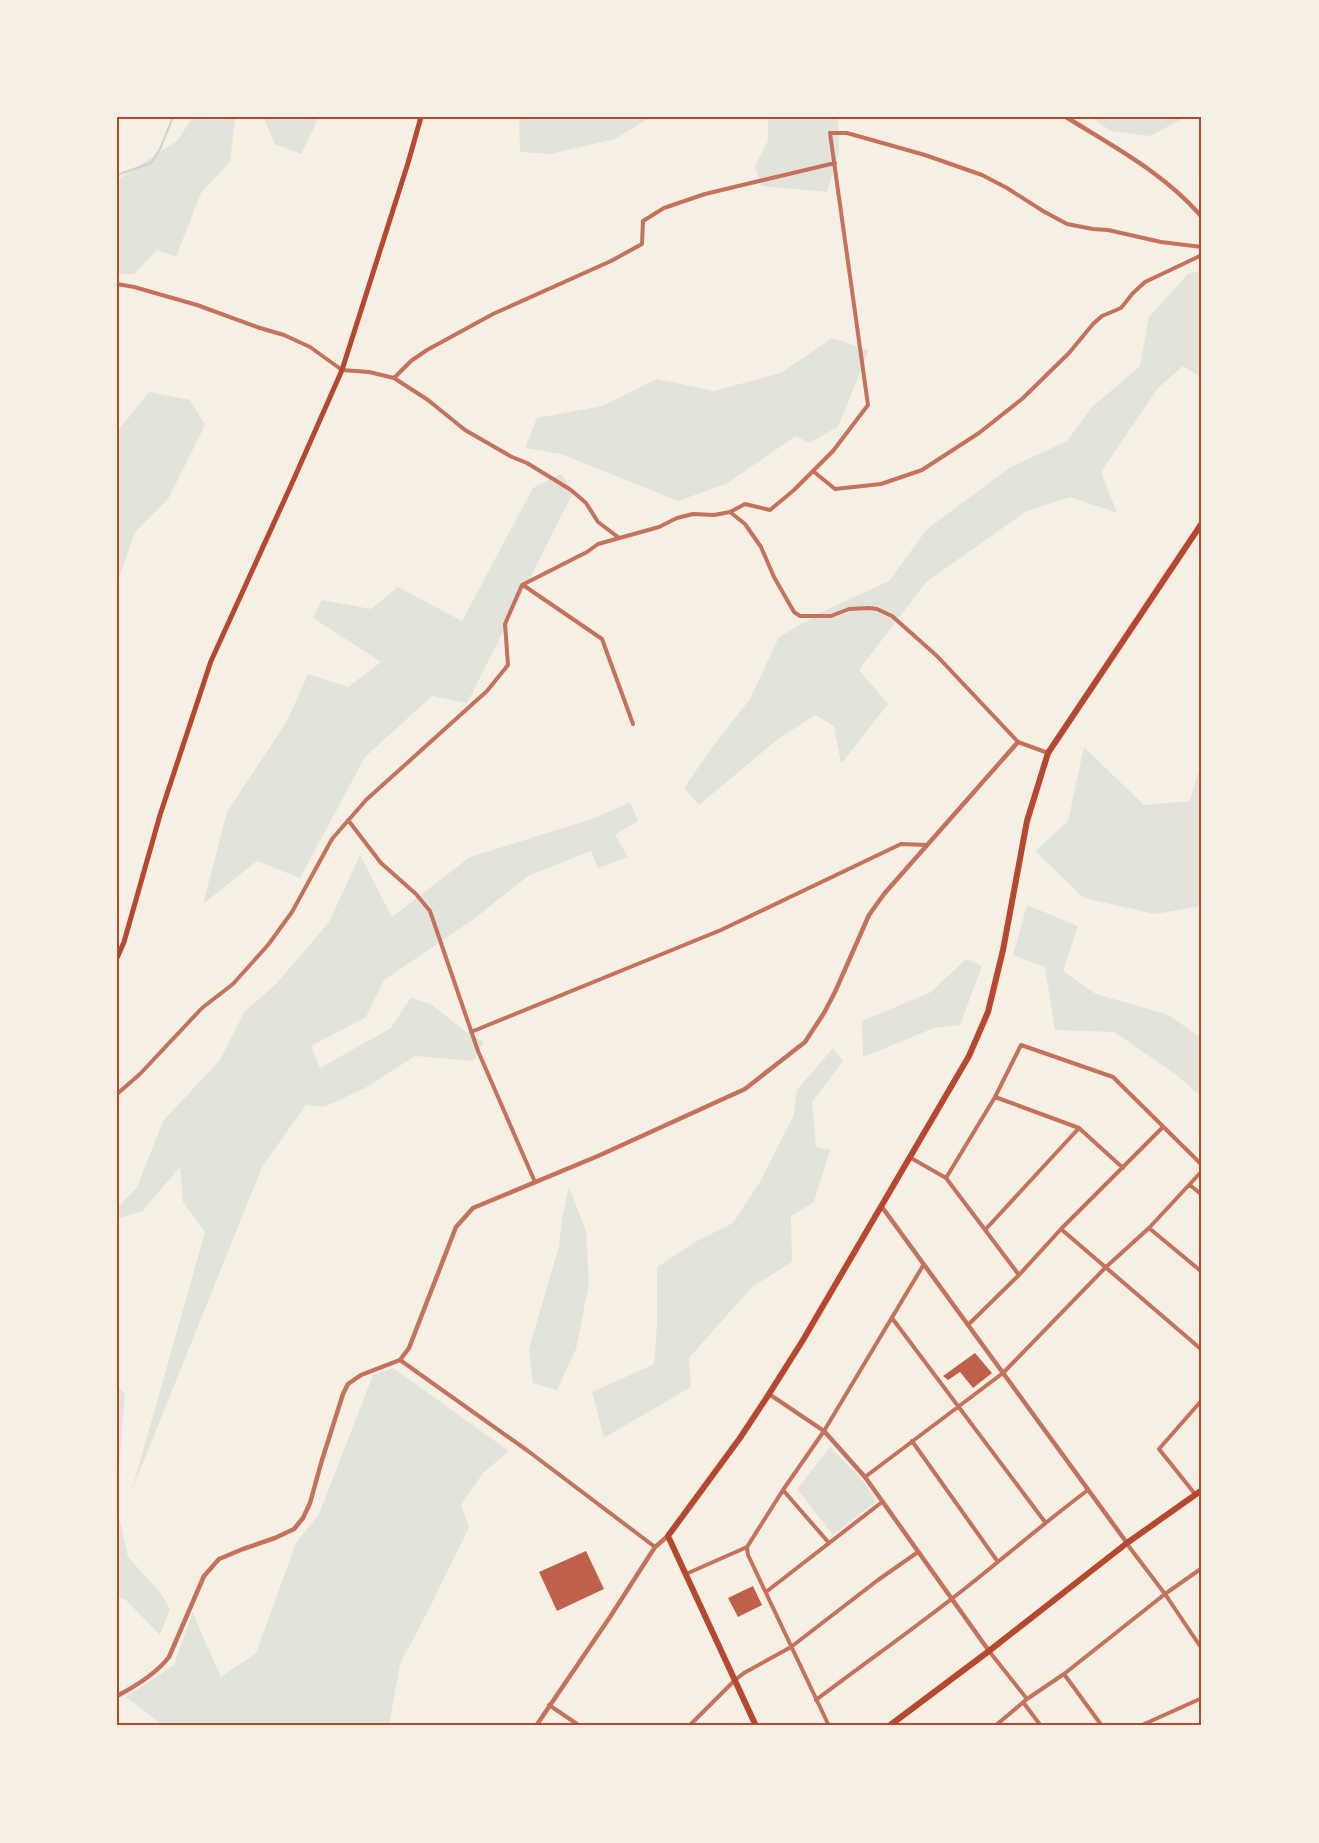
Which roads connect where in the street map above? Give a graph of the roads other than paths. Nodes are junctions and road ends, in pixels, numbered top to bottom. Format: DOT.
graph roads {
  1 [pos="421,117"];
  2 [pos="1066,117"];
  3 [pos="835,164"];
  4 [pos="1202,217"];
  5 [pos="1202,248"];
  6 [pos="1202,255"];
  7 [pos="117,284"];
  8 [pos="342,370"];
  9 [pos="393,378"];
  10 [pos="813,471"];
  11 [pos="730,512"];
  12 [pos="1202,523"];
  13 [pos="618,537"];
  14 [pos="522,585"];
  15 [pos="633,724"];
  16 [pos="1018,742"];
  17 [pos="1048,753"];
  18 [pos="348,820"];
  19 [pos="927,846"];
  20 [pos="117,958"];
  21 [pos="471,1032"];
  22 [pos="117,1094"];
  23 [pos="995,1097"];
  24 [pos="1163,1127"];
  25 [pos="1079,1128"];
  26 [pos="911,1158"];
  27 [pos="1202,1165"];
  28 [pos="1123,1168"];
  29 [pos="1202,1171"];
  30 [pos="946,1178"];
  31 [pos="535,1182"];
  32 [pos="1190,1185"];
  33 [pos="1202,1195"];
  34 [pos="882,1207"];
  35 [pos="1149,1228"];
  36 [pos="1061,1229"];
  37 [pos="986,1230"];
  38 [pos="924,1264"];
  39 [pos="1107,1267"];
  40 [pos="1202,1272"];
  41 [pos="1019,1275"];
  42 [pos="892,1318"];
  43 [pos="968,1326"];
  44 [pos="1202,1350"];
  45 [pos="400,1360"];
  46 [pos="1003,1373"];
  47 [pos="769,1394"];
  48 [pos="1202,1400"];
  49 [pos="959,1407"];
  50 [pos="824,1431"];
  51 [pos="912,1441"];
  52 [pos="865,1477"];
  53 [pos="783,1490"];
  54 [pos="1088,1490"];
  55 [pos="1202,1490"];
  56 [pos="1195,1494"];
  57 [pos="882,1502"];
  58 [pos="1045,1522"];
  59 [pos="668,1536"];
  60 [pos="829,1543"];
  61 [pos="1127,1543"];
  62 [pos="654,1547"];
  63 [pos="747,1547"];
  64 [pos="918,1552"];
  65 [pos="999,1562"];
  66 [pos="1202,1568"];
  67 [pos="685,1574"];
  68 [pos="766,1592"];
  69 [pos="1165,1594"];
  70 [pos="952,1599"];
  71 [pos="791,1647"];
  72 [pos="1202,1649"];
  73 [pos="989,1651"];
  74 [pos="1064,1674"];
  75 [pos="735,1680"];
  76 [pos="117,1696"];
  77 [pos="1202,1698"];
  78 [pos="816,1700"];
  79 [pos="1025,1700"];
  80 [pos="549,1705"];
  81 [pos="536,1726"];
  82 [pos="580,1726"];
  83 [pos="689,1726"];
  84 [pos="756,1726"];
  85 [pos="829,1726"];
  86 [pos="889,1726"];
  87 [pos="995,1726"];
  88 [pos="1041,1726"];
  89 [pos="1102,1726"];
  90 [pos="1140,1726"];
  1 -- 8 [label="main road"];
  2 -- 4 [label="street"];
  3 -- 5 [label="street"];
  3 -- 9 [label="street"];
  3 -- 10 [label="street"];
  6 -- 10 [label="street"];
  7 -- 8 [label="street"];
  8 -- 9 [label="street"];
  8 -- 20 [label="main road"];
  9 -- 13 [label="street"];
  10 -- 11 [label="street"];
  11 -- 13 [label="street"];
  11 -- 16 [label="street"];
  12 -- 17 [label="highway"];
  13 -- 14 [label="street"];
  14 -- 15 [label="street"];
  14 -- 18 [label="street"];
  16 -- 17 [label="street"];
  16 -- 19 [label="street"];
  17 -- 26 [label="highway"];
  18 -- 21 [label="street"];
  18 -- 22 [label="street"];
  19 -- 21 [label="street"];
  19 -- 31 [label="street"];
  21 -- 31 [label="street"];
  23 -- 24 [label="street"];
  23 -- 25 [label="street"];
  23 -- 30 [label="street"];
  24 -- 27 [label="street"];
  24 -- 28 [label="street"];
  25 -- 28 [label="street"];
  25 -- 37 [label="street"];
  26 -- 30 [label="street"];
  26 -- 34 [label="highway"];
  28 -- 36 [label="street"];
  29 -- 32 [label="street"];
  30 -- 37 [label="street"];
  31 -- 45 [label="street"];
  32 -- 33 [label="street"];
  32 -- 35 [label="street"];
  34 -- 38 [label="street"];
  34 -- 47 [label="highway"];
  35 -- 39 [label="street"];
  35 -- 40 [label="street"];
  36 -- 39 [label="street"];
  36 -- 41 [label="street"];
  37 -- 41 [label="street"];
  38 -- 42 [label="street"];
  38 -- 43 [label="street"];
  39 -- 44 [label="street"];
  39 -- 46 [label="street"];
  41 -- 43 [label="street"];
  42 -- 49 [label="street"];
  42 -- 50 [label="street"];
  43 -- 46 [label="street"];
  45 -- 62 [label="street"];
  45 -- 76 [label="street"];
  46 -- 49 [label="street"];
  46 -- 54 [label="street"];
  47 -- 50 [label="street"];
  47 -- 59 [label="highway"];
  48 -- 56 [label="street"];
  49 -- 51 [label="street"];
  49 -- 58 [label="street"];
  50 -- 52 [label="street"];
  50 -- 53 [label="street"];
  51 -- 52 [label="street"];
  51 -- 65 [label="street"];
  52 -- 57 [label="street"];
  53 -- 60 [label="street"];
  53 -- 63 [label="street"];
  54 -- 58 [label="street"];
  54 -- 61 [label="street"];
  55 -- 56 [label="highway"];
  56 -- 61 [label="highway"];
  57 -- 60 [label="street"];
  57 -- 64 [label="street"];
  58 -- 65 [label="street"];
  59 -- 62 [label="street"];
  59 -- 67 [label="highway"];
  60 -- 68 [label="street"];
  61 -- 69 [label="street"];
  61 -- 73 [label="highway"];
  62 -- 80 [label="street"];
  63 -- 67 [label="street"];
  63 -- 68 [label="street"];
  64 -- 70 [label="street"];
  64 -- 71 [label="street"];
  65 -- 70 [label="street"];
  66 -- 69 [label="street"];
  67 -- 75 [label="highway"];
  68 -- 71 [label="street"];
  69 -- 72 [label="street"];
  69 -- 74 [label="street"];
  70 -- 73 [label="street"];
  70 -- 78 [label="street"];
  71 -- 75 [label="street"];
  71 -- 78 [label="street"];
  73 -- 79 [label="street"];
  73 -- 86 [label="highway"];
  74 -- 79 [label="street"];
  74 -- 89 [label="street"];
  75 -- 83 [label="street"];
  75 -- 84 [label="highway"];
  77 -- 90 [label="street"];
  78 -- 85 [label="street"];
  79 -- 87 [label="street"];
  79 -- 88 [label="street"];
  80 -- 81 [label="street"];
  80 -- 82 [label="street"];
}
